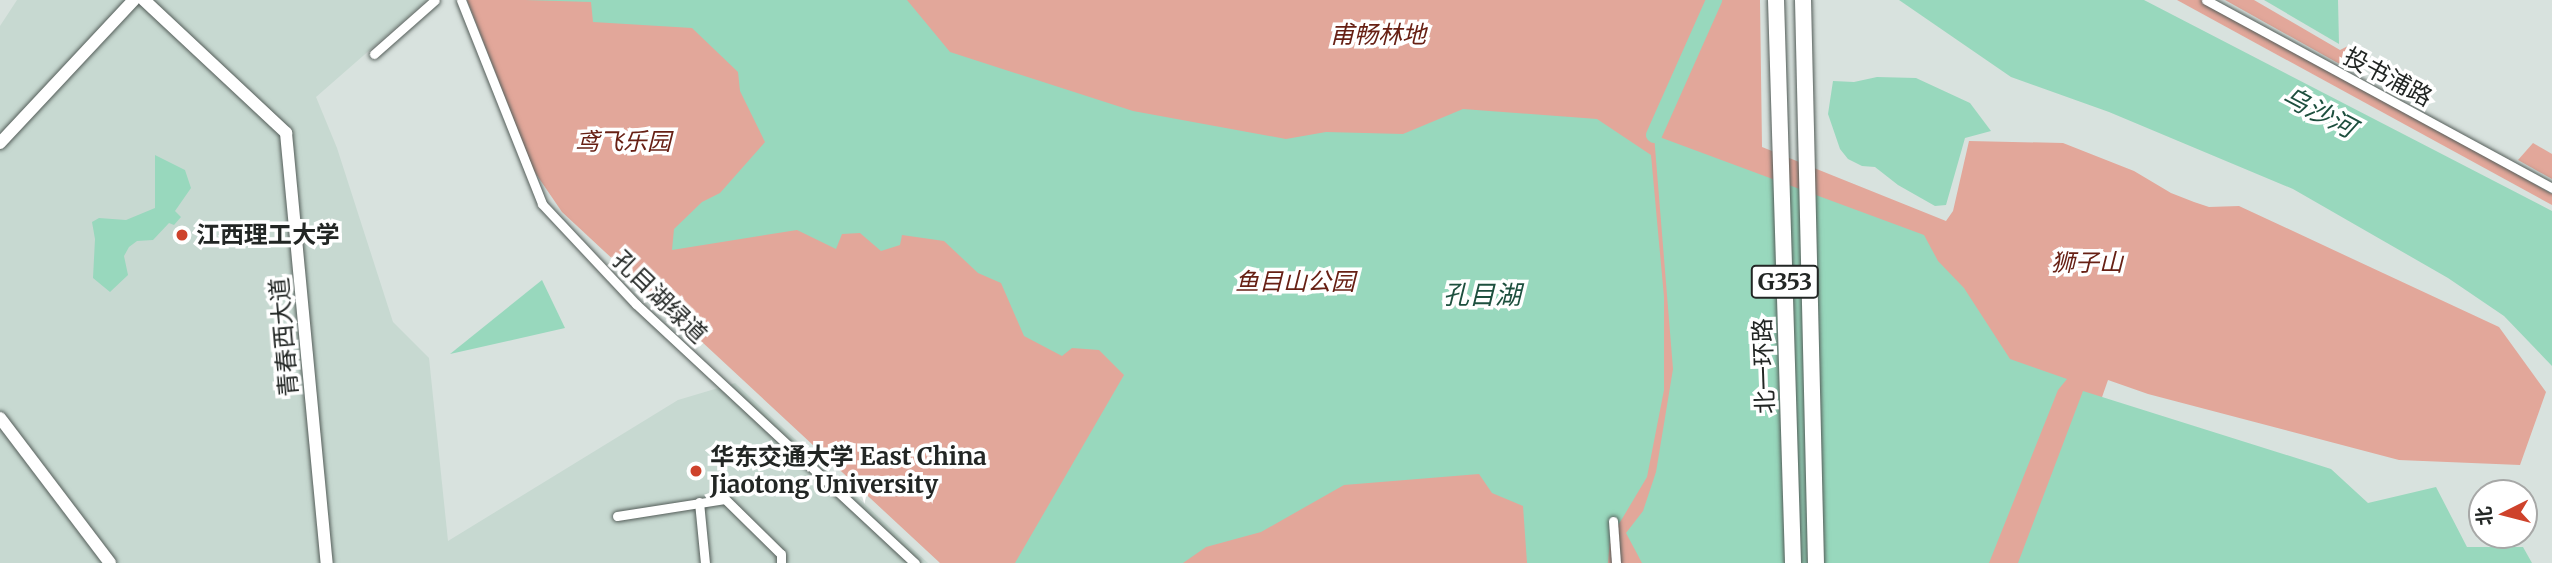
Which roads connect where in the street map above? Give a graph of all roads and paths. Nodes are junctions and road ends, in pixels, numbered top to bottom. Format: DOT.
graph roads {
  1 [pos="134,0"];
  2 [pos="144,0"];
  3 [pos="435,0"];
  4 [pos="461,0"];
  5 [pos="1776,0"];
  6 [pos="1803,0"];
  7 [pos="2206,0"];
  8 [pos="374,54"];
  9 [pos="0,143"];
  10 [pos="2552,188"];
  11 [pos="0,418"];
  12 [pos="699,502"];
  13 [pos="617,516"];
  14 [pos="1613,522"];
  15 [pos="110,563"];
  16 [pos="327,563"];
  17 [pos="705,563"];
  18 [pos="780,563"];
  19 [pos="915,563"];
  20 [pos="1616,563"];
  21 [pos="1793,563"];
  22 [pos="1816,563"];
  1 -- 9 [label="street"];
  2 -- 16 [label="street, 青春西大道"];
  3 -- 8 [label="street"];
  4 -- 19 [label="street, 孔目湖绿道"];
  5 -- 21 [label="highway, 北一环路 / G353"];
  6 -- 22 [label="highway, 北一环路 / G353"];
  7 -- 10 [label="street, 投书浦路"];
  11 -- 15 [label="street"];
  12 -- 13 [label="street"];
  12 -- 17 [label="street"];
  12 -- 18 [label="street"];
  14 -- 20 [label="street"];
}
